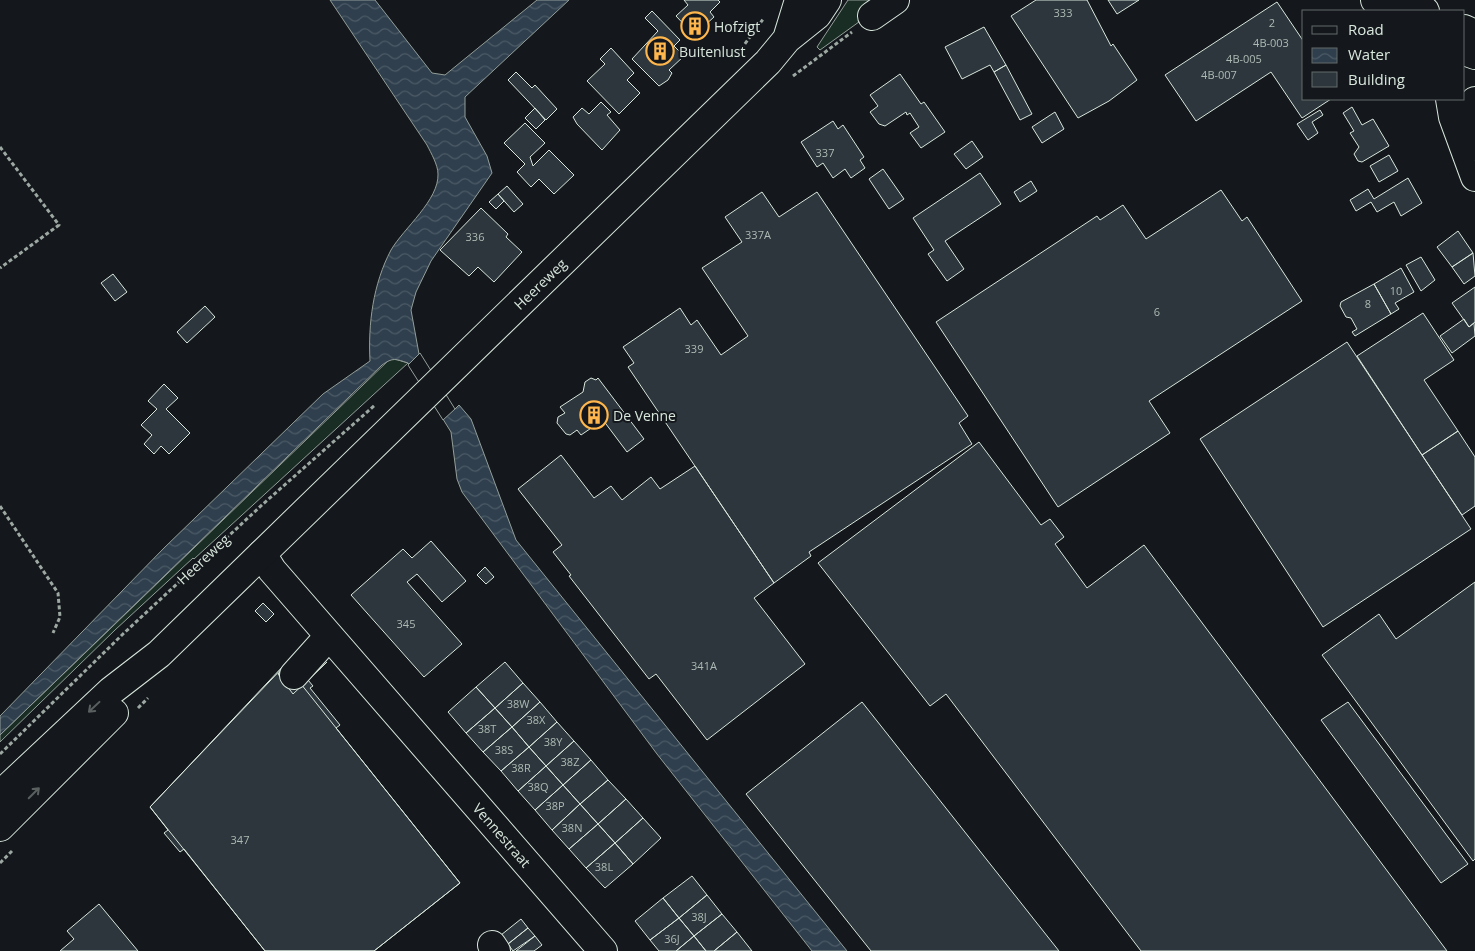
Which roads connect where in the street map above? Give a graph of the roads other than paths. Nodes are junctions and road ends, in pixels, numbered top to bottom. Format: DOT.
graph roads {
  1 [pos="799,0"];
  2 [pos="827,0"];
  3 [pos="896,0"];
  4 [pos="1375,0"];
  5 [pos="1406,0"];
  6 [pos="1387,10"];
  7 [pos="1423,10"];
  8 [pos="872,16"];
  9 [pos="787,39"];
  10 [pos="1475,40"];
  11 [pos="1465,48"];
  12 [pos="1450,100"];
  13 [pos="1475,101"];
  14 [pos="1471,166"];
  15 [pos="262,554"];
  16 [pos="329,636"];
  17 [pos="159,654"];
  18 [pos="294,675"];
  19 [pos="0,795"];
  20 [pos="0,827"];
  21 [pos="603,951"];
  1 -- 9 [label="main road, Heereweg"];
  2 -- 9 [label="main road"];
  3 -- 8 [label="main road"];
  4 -- 6 [label="main road"];
  5 -- 7 [label="main road"];
  9 -- 15 [label="main road, Heereweg"];
  10 -- 11 [label="main road"];
  12 -- 14 [label="main road"];
  13 -- 14 [label="main road"];
  15 -- 16 [label="main road"];
  15 -- 17 [label="main road, Heereweg"];
  16 -- 18 [label="main road"];
  16 -- 21 [label="main road, Vennestraat"];
  17 -- 19 [label="main road, Heereweg, one-way"];
  20 -- 17 [label="main road, Heereweg, one-way"];
}
